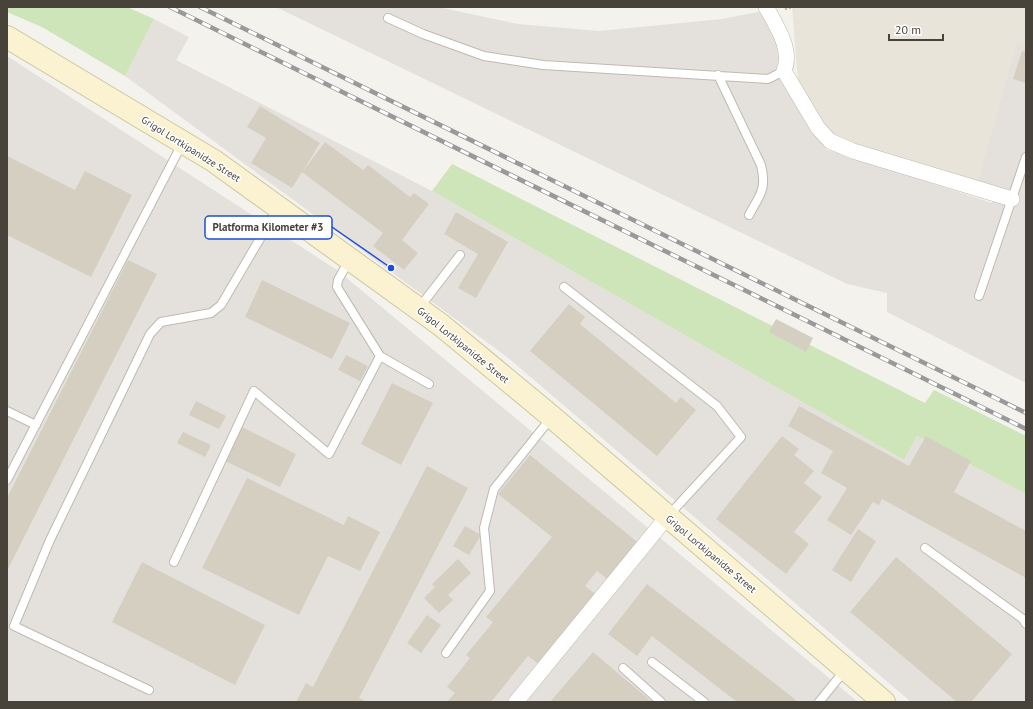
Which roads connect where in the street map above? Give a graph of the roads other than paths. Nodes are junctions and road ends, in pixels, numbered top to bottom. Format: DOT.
graph roads {
  1 [pos="766,7"];
  2 [pos="388,18"];
  3 [pos="7,37"];
  4 [pos="784,71"];
  5 [pos="718,75"];
  6 [pos="183,143"];
  7 [pos="1026,157"];
  8 [pos="1012,199"];
  9 [pos="278,208"];
  10 [pos="749,215"];
  11 [pos="460,254"];
  12 [pos="350,259"];
  13 [pos="564,287"];
  14 [pos="979,296"];
  15 [pos="418,309"];
  16 [pos="380,356"];
  17 [pos="429,384"];
  18 [pos="7,411"];
  19 [pos="552,417"];
  20 [pos="36,425"];
  21 [pos="7,480"];
  22 [pos="667,517"];
  23 [pos="925,548"];
  24 [pos="174,562"];
  25 [pos="1026,624"];
  26 [pos="446,652"];
  27 [pos="652,662"];
  28 [pos="623,668"];
  29 [pos="845,669"];
  30 [pos="149,690"];
  31 [pos="516,702"];
  32 [pos="661,702"];
  33 [pos="704,702"];
  34 [pos="819,702"];
  35 [pos="884,702"];
  1 -- 4 [label="street"];
  2 -- 5 [label="lane"];
  3 -- 6 [label="street, Grigol Lortkipanidze Street"];
  4 -- 5 [label="lane"];
  4 -- 8 [label="street"];
  5 -- 10 [label="lane"];
  6 -- 9 [label="street, Grigol Lortkipanidze Street"];
  6 -- 20 [label="lane"];
  7 -- 8 [label="lane"];
  8 -- 14 [label="lane"];
  9 -- 12 [label="street, Grigol Lortkipanidze Street"];
  9 -- 30 [label="lane"];
  11 -- 15 [label="lane"];
  12 -- 15 [label="street, Grigol Lortkipanidze Street"];
  12 -- 16 [label="lane"];
  13 -- 22 [label="lane"];
  15 -- 19 [label="street, Grigol Lortkipanidze Street"];
  16 -- 17 [label="lane"];
  16 -- 24 [label="lane"];
  18 -- 20 [label="lane"];
  19 -- 22 [label="street, Grigol Lortkipanidze Street"];
  19 -- 26 [label="lane"];
  20 -- 21 [label="lane"];
  22 -- 29 [label="street, Grigol Lortkipanidze Street"];
  22 -- 31 [label="street"];
  23 -- 25 [label="lane"];
  27 -- 33 [label="lane"];
  28 -- 32 [label="lane"];
  29 -- 34 [label="lane"];
  29 -- 35 [label="street, Grigol Lortkipanidze Street"];
}
